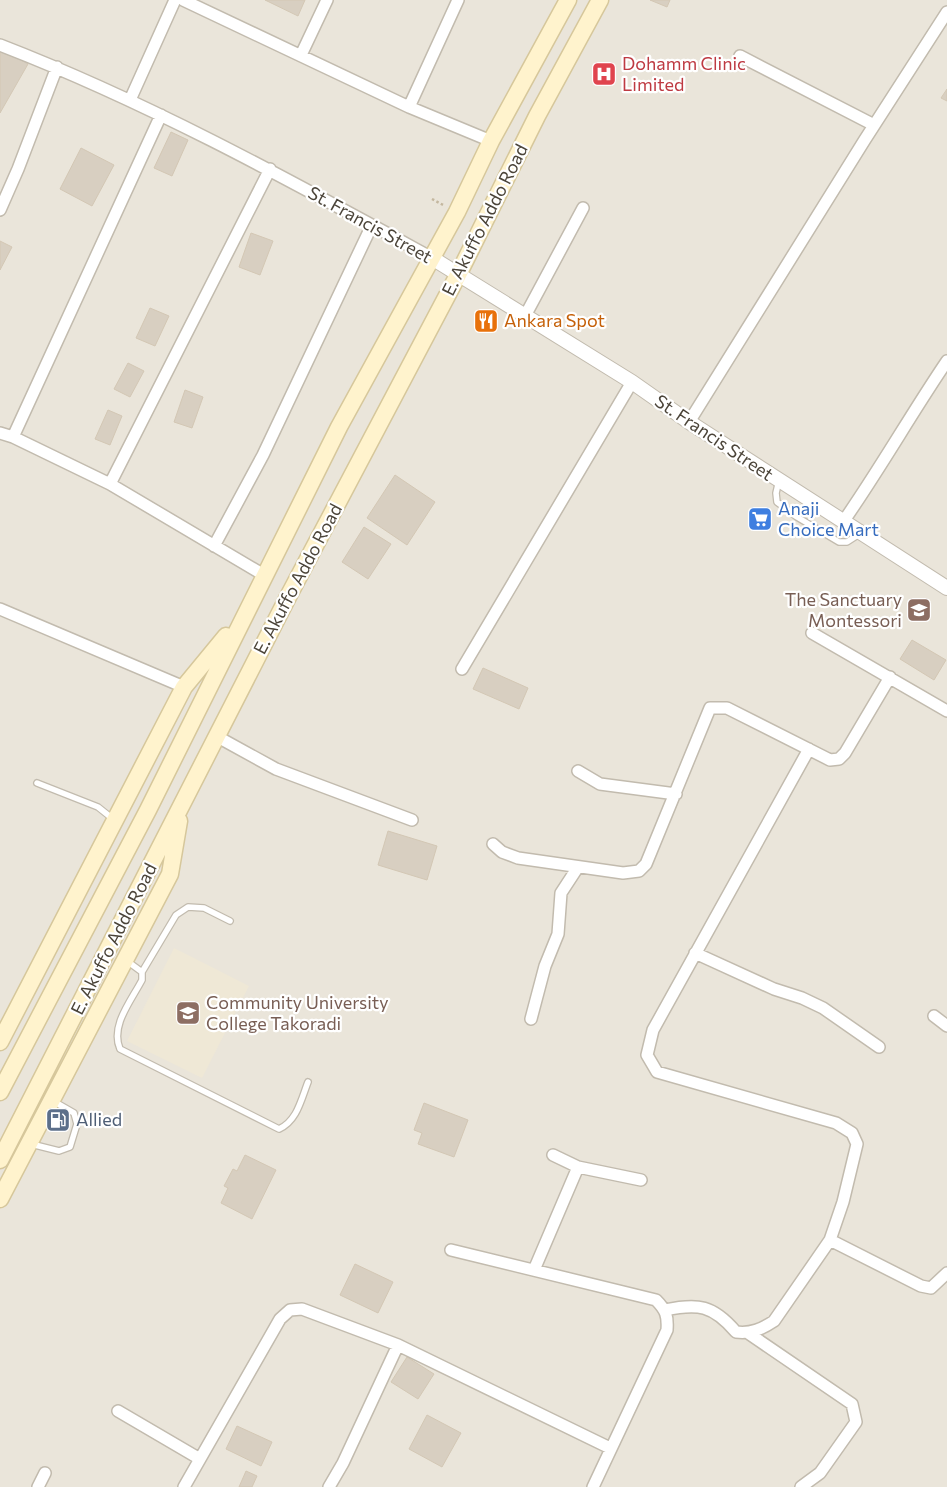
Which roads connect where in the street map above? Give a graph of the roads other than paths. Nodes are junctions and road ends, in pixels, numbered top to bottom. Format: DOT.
graph roads {
  1 [pos="175,0"];
  2 [pos="327,0"];
  3 [pos="458,0"];
  4 [pos="568,0"];
  5 [pos="600,0"];
  6 [pos="190,1"];
  7 [pos="947,12"];
  8 [pos="0,45"];
  9 [pos="301,55"];
  10 [pos="740,56"];
  11 [pos="57,67"];
  12 [pos="130,100"];
  13 [pos="409,106"];
  14 [pos="161,115"];
  15 [pos="874,125"];
  16 [pos="491,141"];
  17 [pos="270,170"];
  18 [pos="583,208"];
  19 [pos="0,210"];
  20 [pos="372,225"];
  21 [pos="432,258"];
  22 [pos="458,274"];
  23 [pos="525,316"];
  24 [pos="947,361"];
  25 [pos="632,382"];
  26 [pos="689,422"];
  27 [pos="0,433"];
  28 [pos="13,437"];
  29 [pos="779,480"];
  30 [pos="110,484"];
  31 [pos="843,522"];
  32 [pos="861,533"];
  33 [pos="214,546"];
  34 [pos="264,576"];
  35 [pos="947,588"];
  36 [pos="0,609"];
  37 [pos="244,613"];
  38 [pos="812,632"];
  39 [pos="462,669"];
  40 [pos="890,677"];
  41 [pos="184,687"];
  42 [pos="947,711"];
  43 [pos="216,736"];
  44 [pos="809,749"];
  45 [pos="578,771"];
  46 [pos="36,783"];
  47 [pos="676,794"];
  48 [pos="182,803"];
  49 [pos="412,820"];
  50 [pos="115,821"];
  51 [pos="493,844"];
  52 [pos="578,867"];
  53 [pos="230,921"];
  54 [pos="695,953"];
  55 [pos="125,960"];
  56 [pos="142,972"];
  57 [pos="934,1016"];
  58 [pos="531,1019"];
  59 [pos="947,1026"];
  60 [pos="1,1037"];
  61 [pos="880,1047"];
  62 [pos="308,1082"];
  63 [pos="0,1092"];
  64 [pos="52,1100"];
  65 [pos="29,1143"];
  66 [pos="554,1155"];
  67 [pos="0,1160"];
  68 [pos="578,1167"];
  69 [pos="641,1180"];
  70 [pos="0,1199"];
  71 [pos="830,1240"];
  72 [pos="451,1250"];
  73 [pos="534,1270"];
  74 [pos="947,1273"];
  75 [pos="665,1310"];
  76 [pos="748,1333"];
  77 [pos="398,1345"];
  78 [pos="118,1411"];
  79 [pos="610,1448"];
  80 [pos="200,1459"];
  81 [pos="44,1473"];
  82 [pos="38,1487"];
  83 [pos="184,1487"];
  84 [pos="329,1487"];
  85 [pos="593,1487"];
  86 [pos="802,1487"];
  1 -- 12 [label="street"];
  2 -- 9 [label="street"];
  3 -- 13 [label="street"];
  4 -- 16 [label="main road, E. Akuffo Addo Road"];
  5 -- 22 [label="main road, E. Akuffo Addo Road"];
  6 -- 9 [label="street"];
  7 -- 15 [label="street"];
  8 -- 11 [label="street, St. Francis Street"];
  9 -- 13 [label="street"];
  10 -- 15 [label="street"];
  11 -- 12 [label="street, St. Francis Street"];
  11 -- 19 [label="street"];
  12 -- 14 [label="street, St. Francis Street"];
  13 -- 16 [label="street"];
  14 -- 17 [label="street, St. Francis Street"];
  14 -- 28 [label="street"];
  15 -- 26 [label="street"];
  16 -- 21 [label="main road, E. Akuffo Addo Road"];
  17 -- 20 [label="street, St. Francis Street"];
  17 -- 30 [label="street"];
  18 -- 23 [label="street"];
  20 -- 21 [label="street, St. Francis Street"];
  20 -- 33 [label="street"];
  21 -- 22 [label="street, St. Francis Street"];
  21 -- 34 [label="main road, E. Akuffo Addo Road"];
  22 -- 23 [label="street, St. Francis Street"];
  22 -- 43 [label="main road, E. Akuffo Addo Road"];
  23 -- 25 [label="street, St. Francis Street"];
  24 -- 31 [label="street"];
  25 -- 26 [label="street, St. Francis Street"];
  25 -- 39 [label="street"];
  26 -- 29 [label="street, St. Francis Street"];
  27 -- 28 [label="street"];
  28 -- 30 [label="street"];
  29 -- 31 [label="street, St. Francis Street"];
  29 -- 32 [label="lane"];
  30 -- 33 [label="street"];
  31 -- 32 [label="street, St. Francis Street"];
  32 -- 35 [label="street, St. Francis Street"];
  33 -- 34 [label="street"];
  34 -- 37 [label="main road, E. Akuffo Addo Road"];
  36 -- 41 [label="street"];
  37 -- 41 [label="main road"];
  37 -- 63 [label="main road, E. Akuffo Addo Road"];
  38 -- 40 [label="street"];
  40 -- 42 [label="street"];
  40 -- 44 [label="street"];
  41 -- 50 [label="main road"];
  43 -- 48 [label="main road, E. Akuffo Addo Road"];
  43 -- 49 [label="street"];
  44 -- 47 [label="street"];
  44 -- 54 [label="street"];
  45 -- 47 [label="street"];
  46 -- 50 [label="lane"];
  47 -- 52 [label="street"];
  48 -- 55 [label="main road"];
  48 -- 67 [label="main road, E. Akuffo Addo Road"];
  50 -- 60 [label="main road"];
  51 -- 52 [label="street"];
  52 -- 58 [label="street"];
  53 -- 56 [label="lane"];
  54 -- 61 [label="street"];
  54 -- 71 [label="street"];
  55 -- 56 [label="lane"];
  55 -- 64 [label="main road"];
  56 -- 62 [label="lane"];
  57 -- 59 [label="street"];
  64 -- 65 [label="main road"];
  64 -- 65 [label="lane"];
  65 -- 70 [label="main road"];
  66 -- 68 [label="street"];
  68 -- 69 [label="street"];
  68 -- 73 [label="street"];
  71 -- 74 [label="street"];
  71 -- 76 [label="street"];
  72 -- 73 [label="street"];
  73 -- 75 [label="street"];
  75 -- 76 [label="street"];
  75 -- 79 [label="street"];
  76 -- 86 [label="street"];
  77 -- 79 [label="street"];
  77 -- 80 [label="street"];
  77 -- 84 [label="street"];
  78 -- 80 [label="street"];
  79 -- 85 [label="street"];
  80 -- 83 [label="street"];
  81 -- 82 [label="street"];
}
